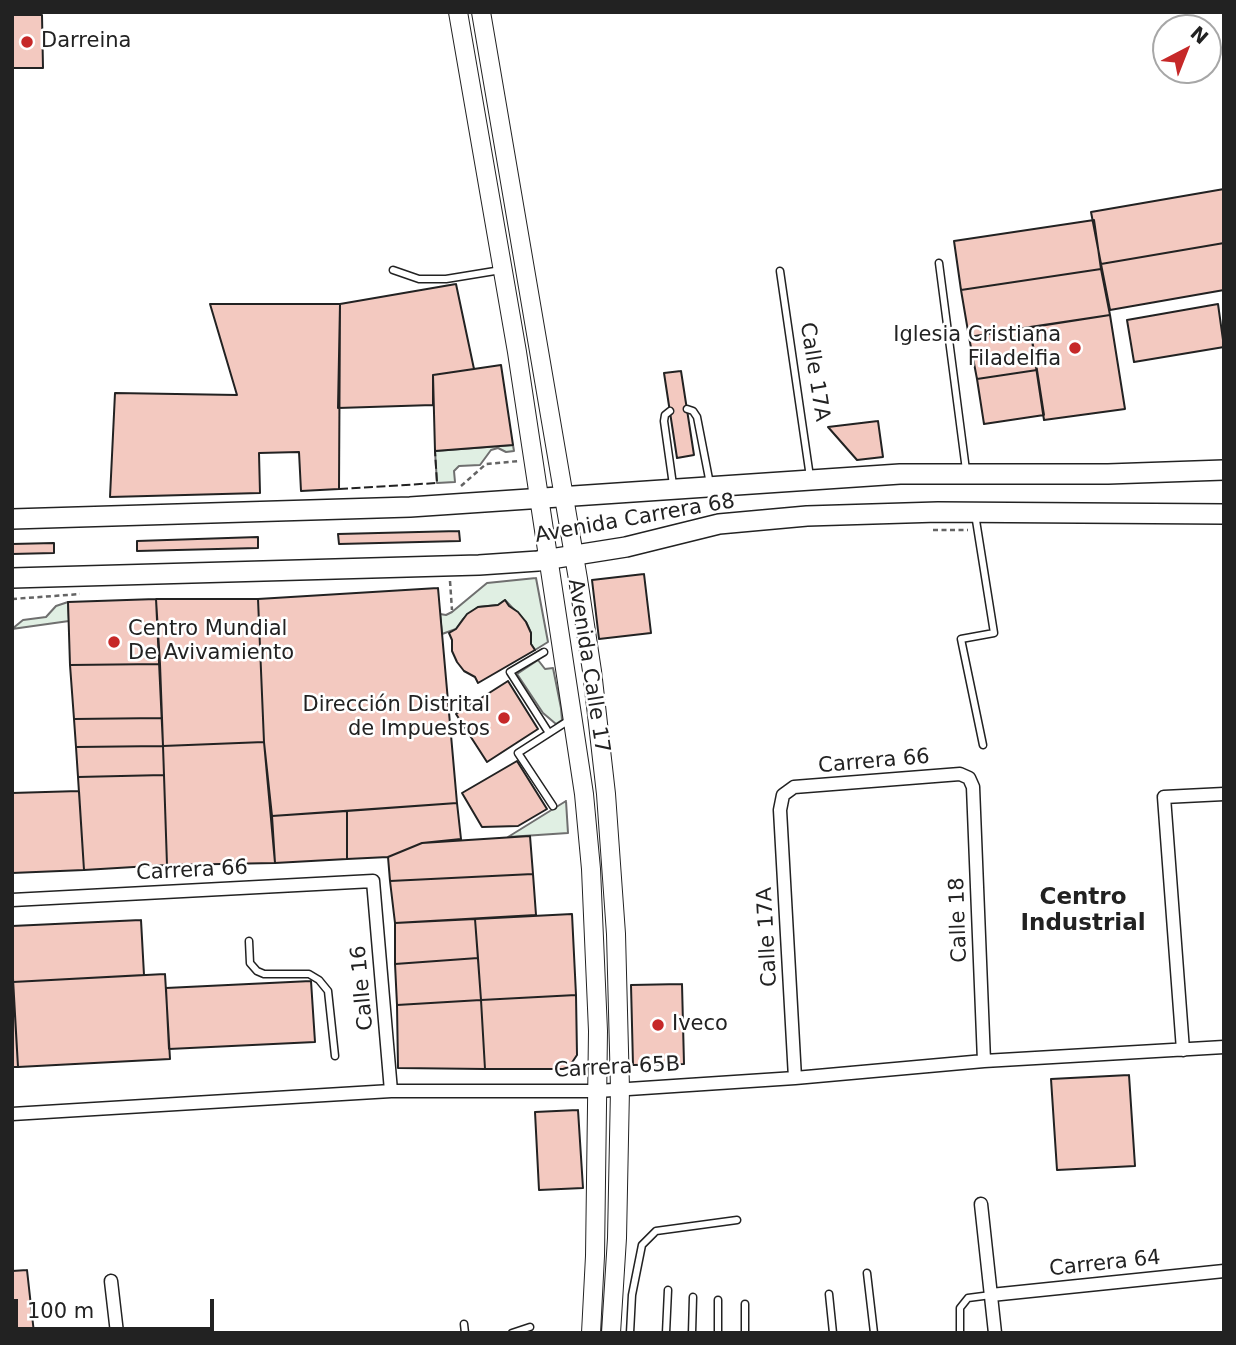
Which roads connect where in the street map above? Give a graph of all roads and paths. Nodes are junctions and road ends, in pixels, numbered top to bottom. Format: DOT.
graph roads {
  1 [pos="458,12"];
  2 [pos="481,12"];
  3 [pos="939,263"];
  4 [pos="393,270"];
  5 [pos="503,270"];
  6 [pos="780,271"];
  7 [pos="687,409"];
  8 [pos="670,411"];
  9 [pos="523,461"];
  10 [pos="1224,470"];
  11 [pos="967,473"];
  12 [pos="811,479"];
  13 [pos="710,487"];
  14 [pos="458,489"];
  15 [pos="674,490"];
  16 [pos="565,498"];
  17 [pos="539,499"];
  18 [pos="1224,514"];
  19 [pos="12,519"];
  20 [pos="976,521"];
  21 [pos="923,530"];
  22 [pos="574,556"];
  23 [pos="548,559"];
  24 [pos="12,578"];
  25 [pos="450,581"];
  26 [pos="452,610"];
  27 [pos="544,652"];
  28 [pos="573,719"];
  29 [pos="549,733"];
  30 [pos="983,745"];
  31 [pos="969,778"];
  32 [pos="584,794"];
  33 [pos="606,794"];
  34 [pos="1224,794"];
  35 [pos="783,795"];
  36 [pos="553,806"];
  37 [pos="373,881"];
  38 [pos="12,900"];
  39 [pos="249,941"];
  40 [pos="1224,1047"];
  41 [pos="1183,1050"];
  42 [pos="335,1056"];
  43 [pos="984,1061"];
  44 [pos="795,1077"];
  45 [pos="620,1089"];
  46 [pos="391,1091"];
  47 [pos="598,1091"];
  48 [pos="12,1114"];
  49 [pos="981,1204"];
  50 [pos="737,1220"];
  51 [pos="867,1273"];
  52 [pos="1223,1274"];
  53 [pos="111,1281"];
  54 [pos="668,1290"];
  55 [pos="829,1294"];
  56 [pos="991,1296"];
  57 [pos="694,1297"];
  58 [pos="718,1300"];
  59 [pos="745,1304"];
  60 [pos="464,1324"];
  61 [pos="530,1327"];
  62 [pos="117,1333"];
  63 [pos="465,1333"];
  64 [pos="512,1333"];
  65 [pos="591,1333"];
  66 [pos="611,1333"];
  67 [pos="630,1333"];
  68 [pos="666,1333"];
  69 [pos="692,1333"];
  70 [pos="718,1333"];
  71 [pos="745,1333"];
  72 [pos="833,1333"];
  73 [pos="874,1333"];
  74 [pos="960,1333"];
  75 [pos="995,1333"];
  1 -- 5 [label="street, Avenida Calle 17"];
  2 -- 16 [label="street, Avenida Calle 17"];
  3 -- 11 [label="lane"];
  4 -- 5 [label="lane"];
  5 -- 17 [label="street, Avenida Calle 17"];
  6 -- 12 [label="lane, Calle 17A"];
  7 -- 13 [label="lane"];
  8 -- 15 [label="lane"];
  9 -- 14 [label="path"];
  10 -- 11 [label="main road, Avenida Carrera 68"];
  11 -- 12 [label="main road, Avenida Carrera 68"];
  12 -- 13 [label="main road, Avenida Carrera 68"];
  13 -- 15 [label="main road, Avenida Carrera 68"];
  15 -- 16 [label="main road, Avenida Carrera 68"];
  16 -- 17 [label="main road, Avenida Carrera 68"];
  16 -- 22 [label="street, Avenida Calle 17"];
  17 -- 19 [label="main road, Avenida Carrera 68"];
  17 -- 23 [label="street, Avenida Calle 17"];
  18 -- 20 [label="main road, Avenida Carrera 68"];
  20 -- 21 [label="path"];
  20 -- 22 [label="main road, Avenida Carrera 68"];
  20 -- 30 [label="lane"];
  22 -- 23 [label="main road, Avenida Carrera 68"];
  22 -- 33 [label="street, Avenida Calle 17"];
  23 -- 24 [label="main road, Avenida Carrera 68"];
  23 -- 28 [label="street, Avenida Calle 17"];
  25 -- 26 [label="path"];
  27 -- 29 [label="lane"];
  28 -- 29 [label="lane"];
  28 -- 32 [label="street, Avenida Calle 17"];
  29 -- 36 [label="lane"];
  31 -- 35 [label="street, Carrera 66"];
  31 -- 43 [label="street, Calle 18"];
  32 -- 33 [label="street"];
  32 -- 47 [label="street, Avenida Calle 17"];
  33 -- 45 [label="street, Avenida Calle 17"];
  34 -- 41 [label="street"];
  35 -- 44 [label="street, Calle 17A"];
  37 -- 38 [label="street, Carrera 66"];
  37 -- 46 [label="street, Calle 16"];
  39 -- 42 [label="lane"];
  40 -- 41 [label="street, Carrera 65B"];
  41 -- 43 [label="street, Carrera 65B"];
  43 -- 44 [label="street, Carrera 65B"];
  44 -- 45 [label="street, Carrera 65B"];
  45 -- 47 [label="street, Carrera 65B"];
  45 -- 66 [label="street, Avenida Calle 17"];
  46 -- 47 [label="street, Carrera 65B"];
  46 -- 48 [label="street, Carrera 65B"];
  47 -- 65 [label="street, Avenida Calle 17"];
  49 -- 56 [label="street"];
  50 -- 67 [label="lane"];
  51 -- 73 [label="lane"];
  52 -- 56 [label="street, Carrera 64"];
  53 -- 62 [label="street"];
  54 -- 68 [label="lane"];
  55 -- 72 [label="lane"];
  56 -- 74 [label="lane"];
  56 -- 75 [label="street"];
  57 -- 69 [label="lane"];
  58 -- 70 [label="lane"];
  59 -- 71 [label="lane"];
  60 -- 63 [label="lane"];
  61 -- 64 [label="lane"];
}
